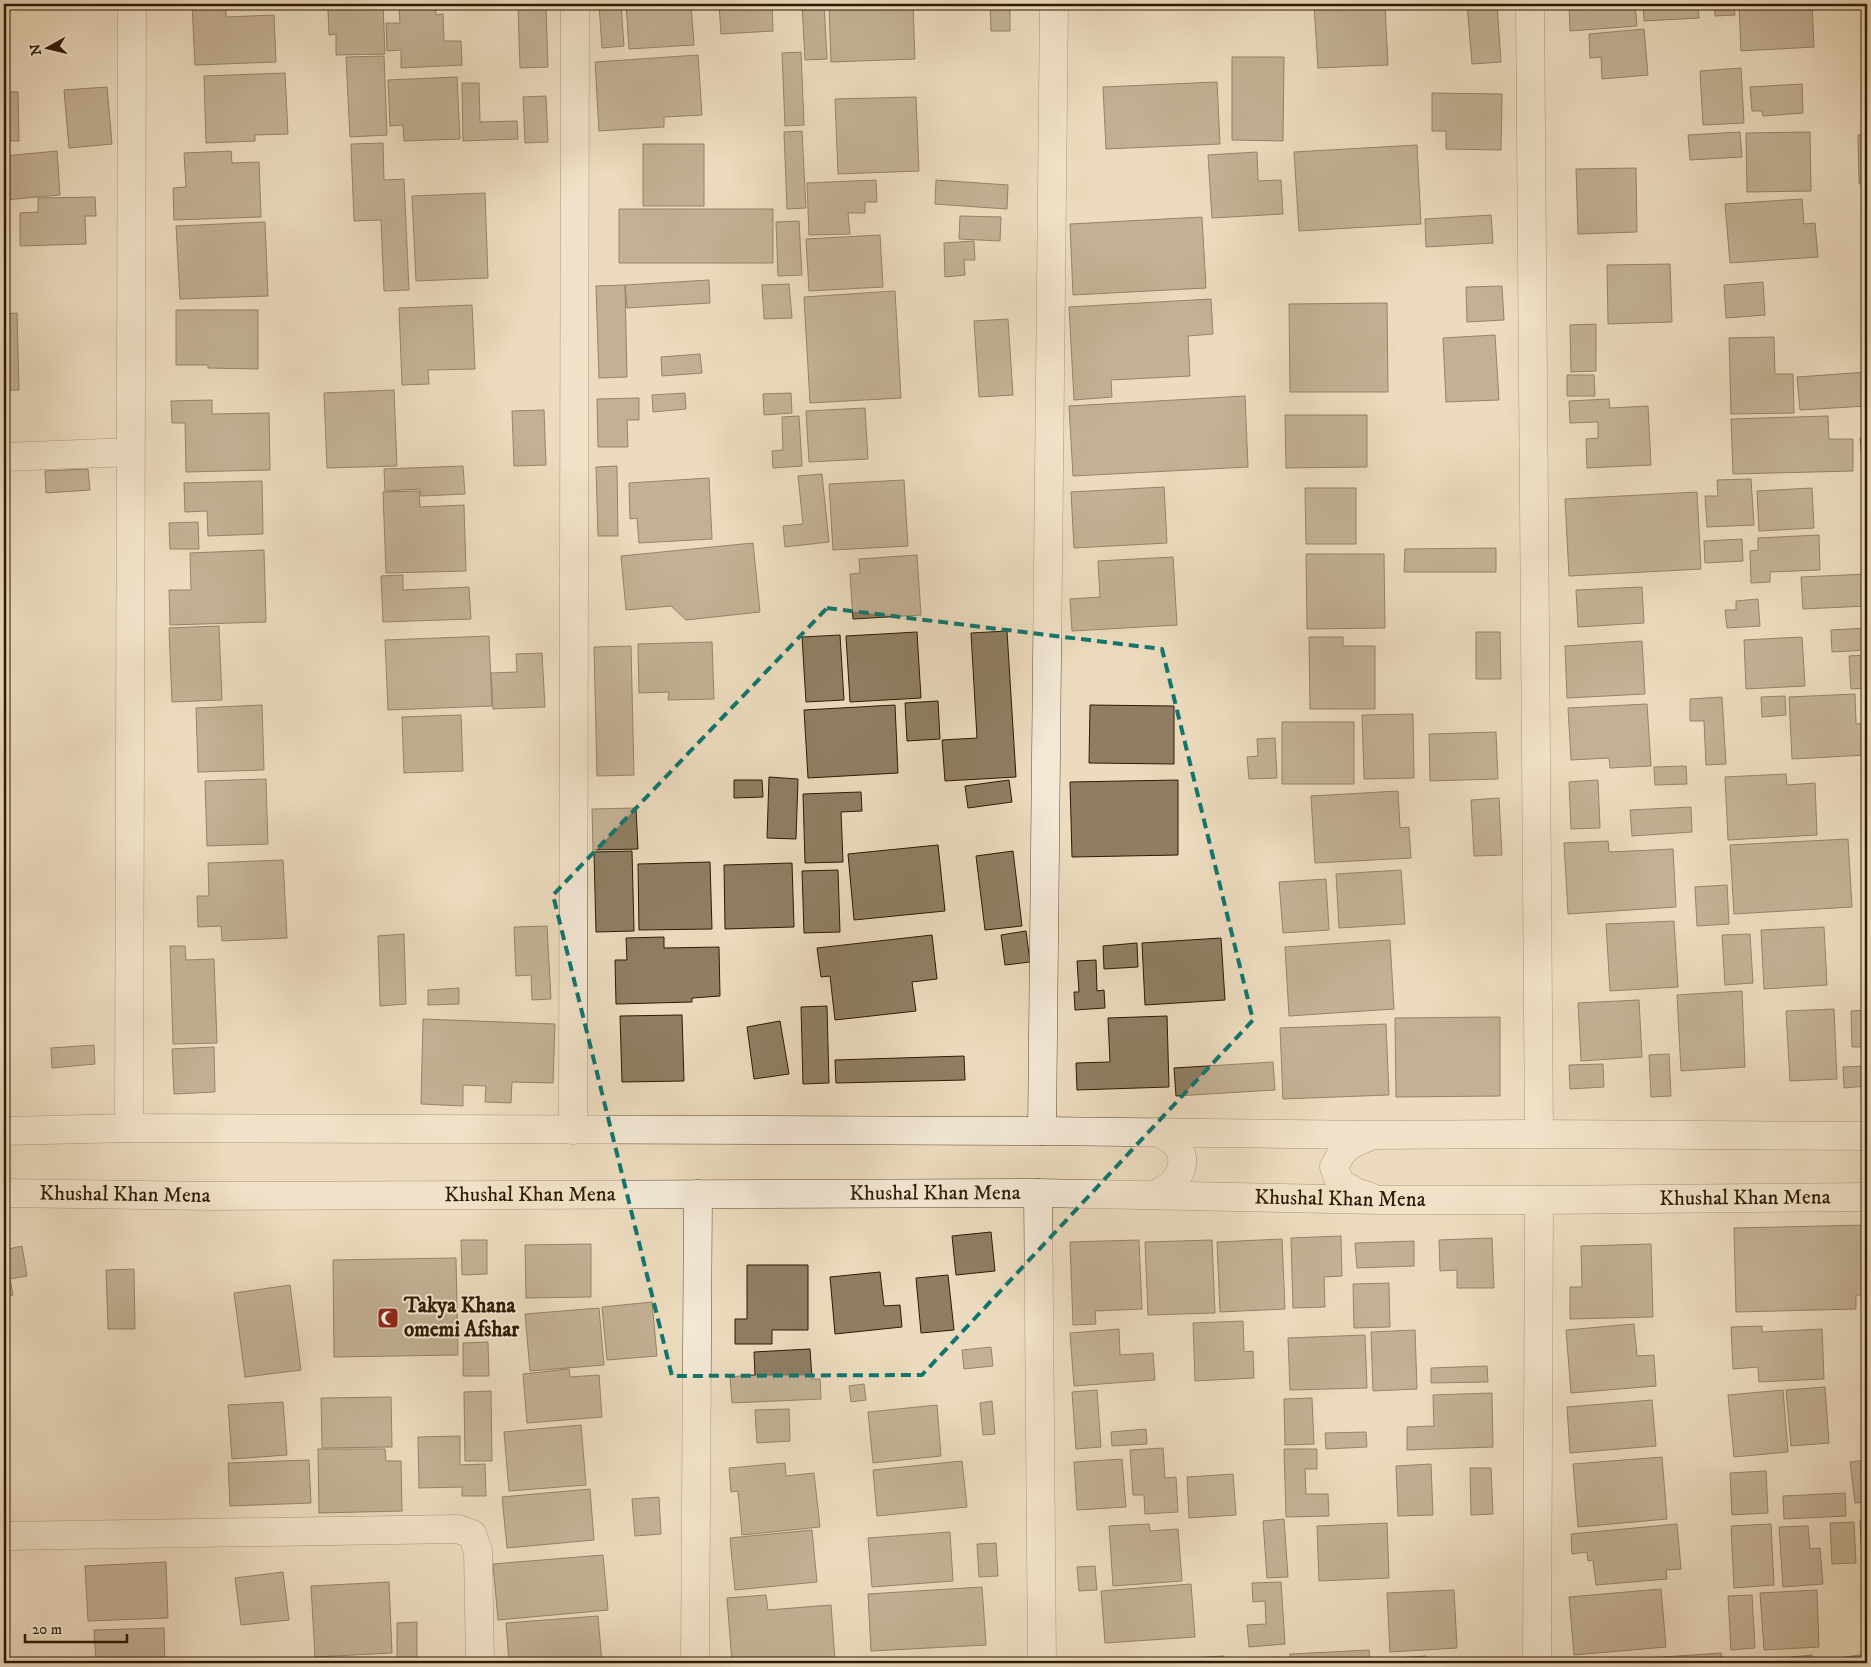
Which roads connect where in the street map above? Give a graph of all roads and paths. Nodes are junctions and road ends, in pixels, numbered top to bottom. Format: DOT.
graph roads {
  1 [pos="132,4"];
  2 [pos="575,4"];
  3 [pos="1054,4"];
  4 [pos="1530,4"];
  5 [pos="130,452"];
  6 [pos="4,457"];
  7 [pos="129,1128"];
  8 [pos="572,1130"];
  9 [pos="4,1131"];
  10 [pos="1042,1131"];
  11 [pos="1158,1132"];
  12 [pos="1538,1134"];
  13 [pos="1372,1135"];
  14 [pos="1867,1136"];
  15 [pos="4,1193"];
  16 [pos="1038,1193"];
  17 [pos="698,1194"];
  18 [pos="1154,1195"];
  19 [pos="1867,1197"];
  20 [pos="1379,1200"];
  21 [pos="1539,1200"];
  22 [pos="4,1536"];
  23 [pos="480,1663"];
  24 [pos="695,1663"];
  25 [pos="1042,1663"];
  26 [pos="1537,1663"];
  1 -- 5 [label="street"];
  2 -- 8 [label="street"];
  3 -- 10 [label="street"];
  4 -- 12 [label="street"];
  5 -- 6 [label="street"];
  5 -- 7 [label="street"];
  7 -- 8 [label="street"];
  7 -- 9 [label="street"];
  8 -- 10 [label="street"];
  10 -- 11 [label="street"];
  11 -- 13 [label="street"];
  11 -- 18 [label="street"];
  12 -- 13 [label="street"];
  12 -- 14 [label="street"];
  13 -- 20 [label="street"];
  15 -- 17 [label="street, Khushal Khan Mena"];
  16 -- 17 [label="street, Khushal Khan Mena"];
  16 -- 18 [label="street, Khushal Khan Mena"];
  16 -- 25 [label="street"];
  17 -- 24 [label="street"];
  18 -- 20 [label="street, Khushal Khan Mena"];
  19 -- 21 [label="street, Khushal Khan Mena"];
  20 -- 21 [label="street, Khushal Khan Mena"];
  21 -- 26 [label="street"];
  22 -- 23 [label="street"];
}
